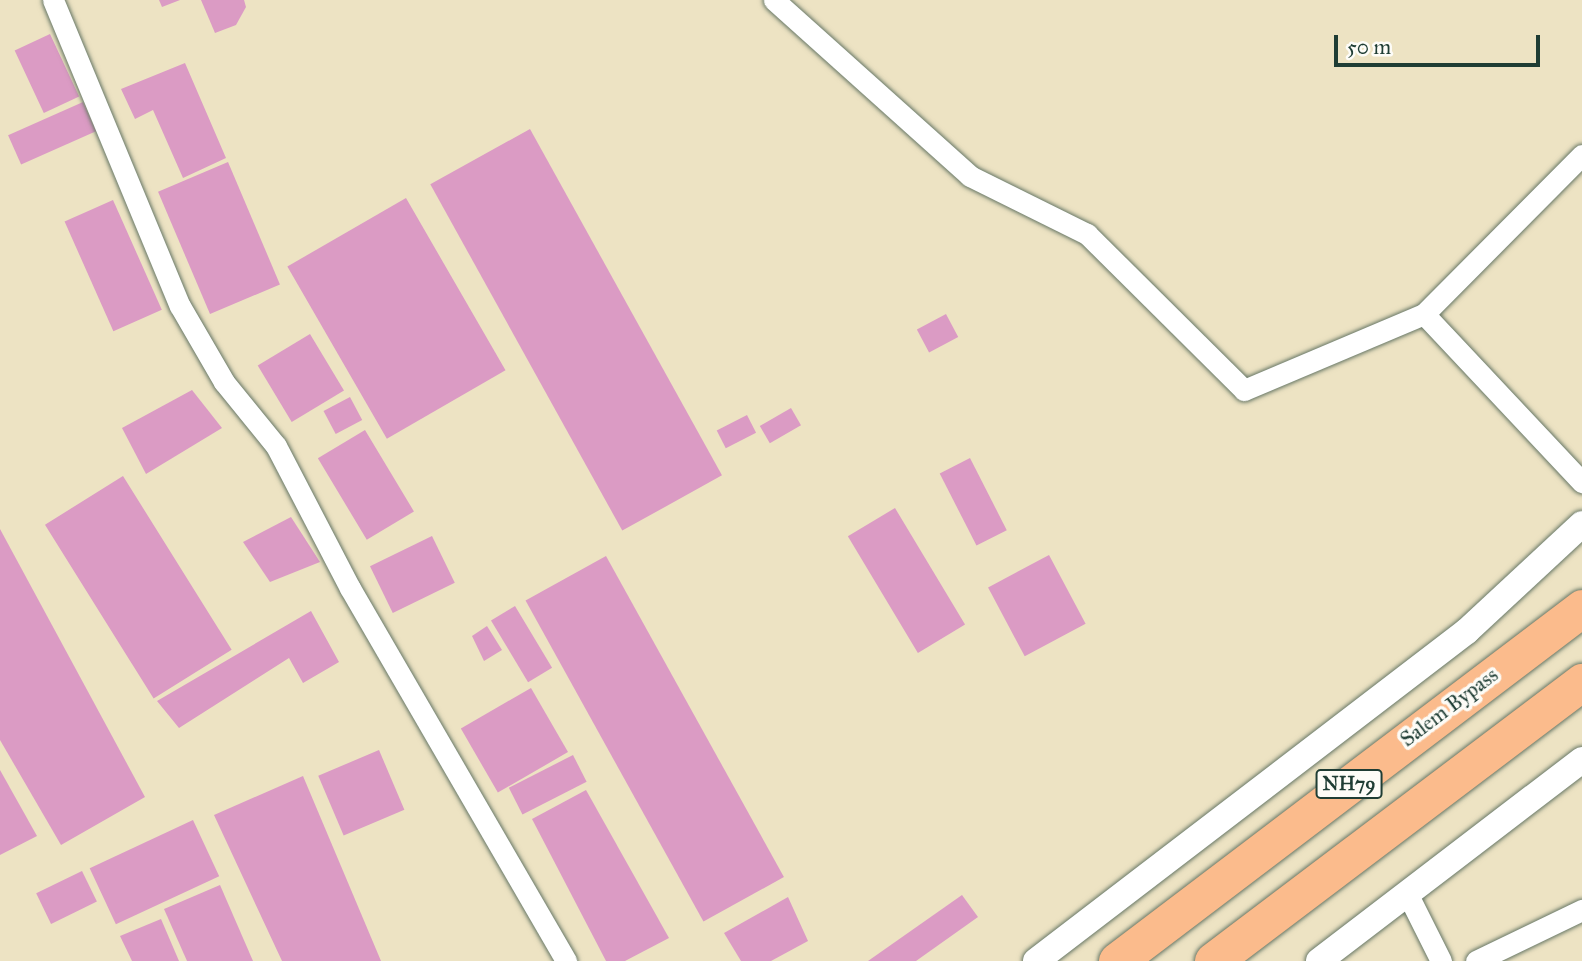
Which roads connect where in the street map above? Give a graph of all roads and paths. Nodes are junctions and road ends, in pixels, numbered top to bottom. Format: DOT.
graph roads {
  1 [pos="53,0"];
  2 [pos="774,0"];
  3 [pos="1582,155"];
  4 [pos="1424,314"];
  5 [pos="1582,482"];
  6 [pos="1582,524"];
  7 [pos="1582,608"];
  8 [pos="1582,681"];
  9 [pos="1582,760"];
  10 [pos="1407,893"];
  11 [pos="1582,910"];
  12 [pos="565,961"];
  13 [pos="1036,961"];
  14 [pos="1116,961"];
  15 [pos="1213,961"];
  16 [pos="1319,961"];
  17 [pos="1441,961"];
  18 [pos="1476,961"];
  1 -- 12 [label="street"];
  2 -- 4 [label="street"];
  3 -- 4 [label="street"];
  4 -- 5 [label="street"];
  6 -- 13 [label="street"];
  7 -- 14 [label="highway, Salem Bypass / NH79"];
  8 -- 15 [label="highway, NH79"];
  9 -- 10 [label="street"];
  10 -- 16 [label="street"];
  10 -- 17 [label="street"];
  11 -- 18 [label="street"];
}
